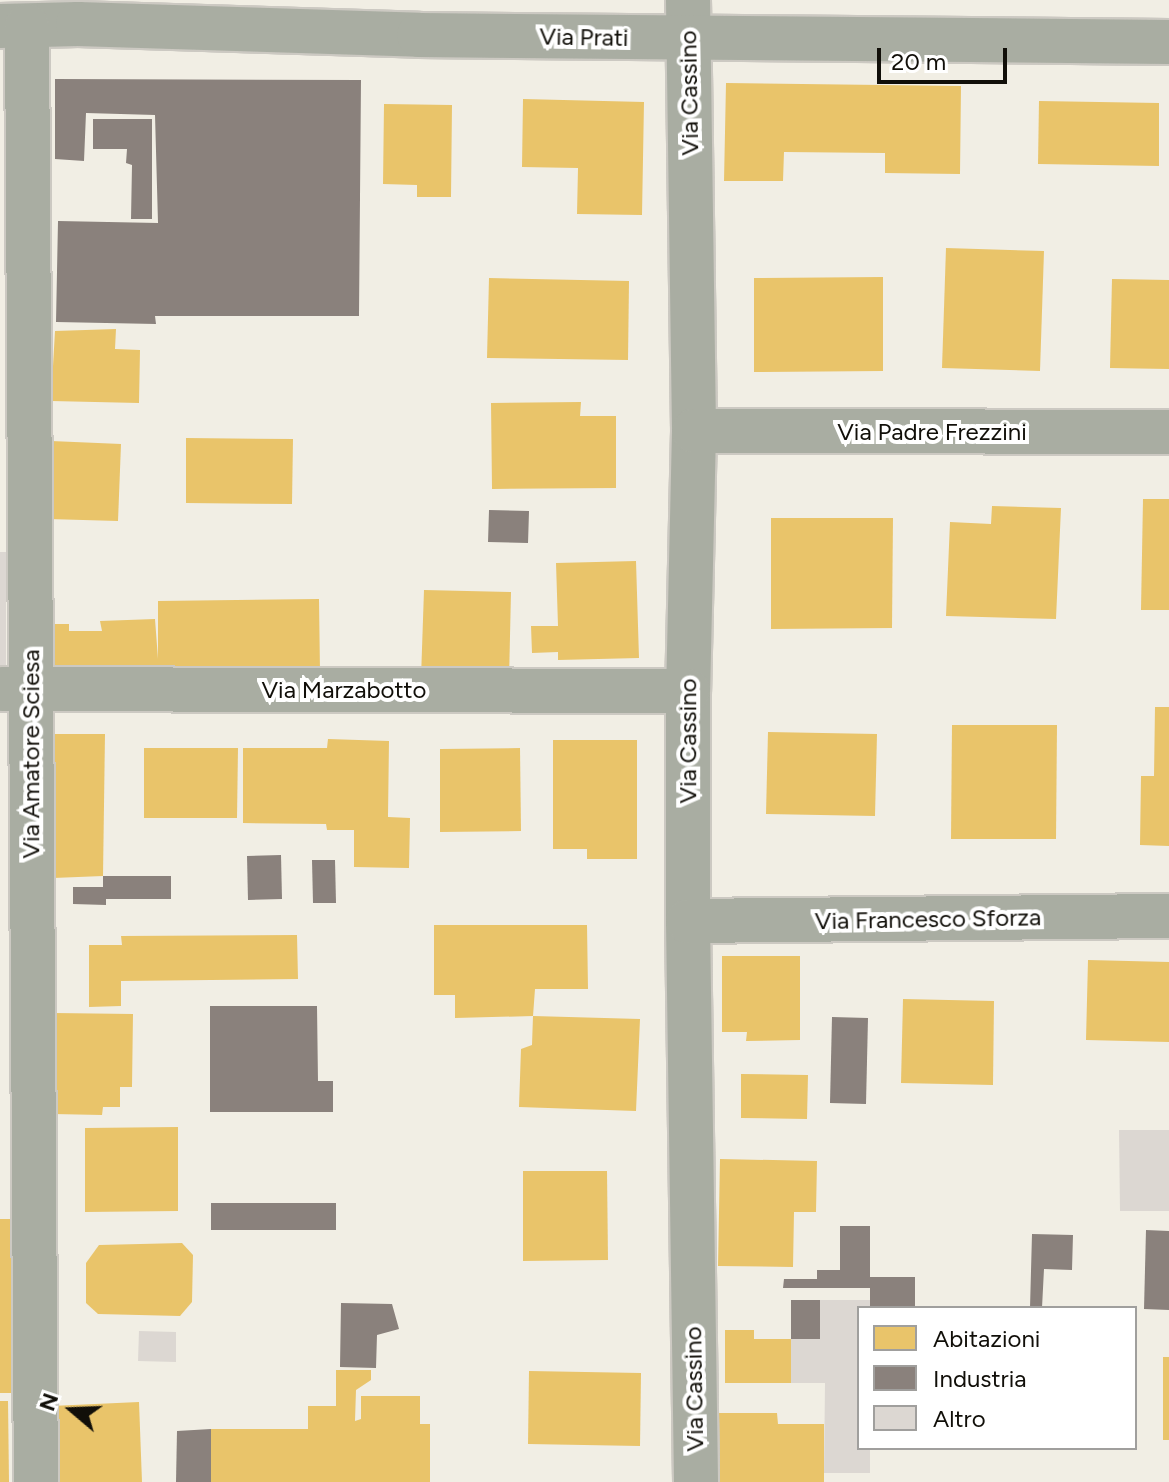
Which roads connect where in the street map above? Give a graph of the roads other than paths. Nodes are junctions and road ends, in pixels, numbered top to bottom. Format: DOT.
graph roads {
  1 [pos="78,12"];
  2 [pos="420,18"];
  3 [pos="688,19"];
  4 [pos="14,26"];
  5 [pos="1169,42"];
  6 [pos="694,431"];
  7 [pos="1169,432"];
  8 [pos="15,689"];
  9 [pos="688,691"];
  10 [pos="1169,916"];
  11 [pos="688,921"];
  12 [pos="36,1482"];
  13 [pos="696,1482"];
  1 -- 2 [label="street, Via Prati"];
  1 -- 4 [label="street, Via Prati"];
  2 -- 3 [label="street, Via Prati"];
  3 -- 5 [label="street, Via Prati"];
  3 -- 6 [label="street, Via Cassino"];
  4 -- 8 [label="street, Via Amatore Sciesa"];
  6 -- 7 [label="street, Via Padre Frezzini"];
  6 -- 9 [label="street, Via Cassino"];
  8 -- 9 [label="street, Via Marzabotto"];
  8 -- 12 [label="street, Via Amatore Sciesa"];
  9 -- 11 [label="street, Via Cassino"];
  10 -- 11 [label="street, Via Francesco Sforza"];
  11 -- 13 [label="street, Via Cassino"];
}
